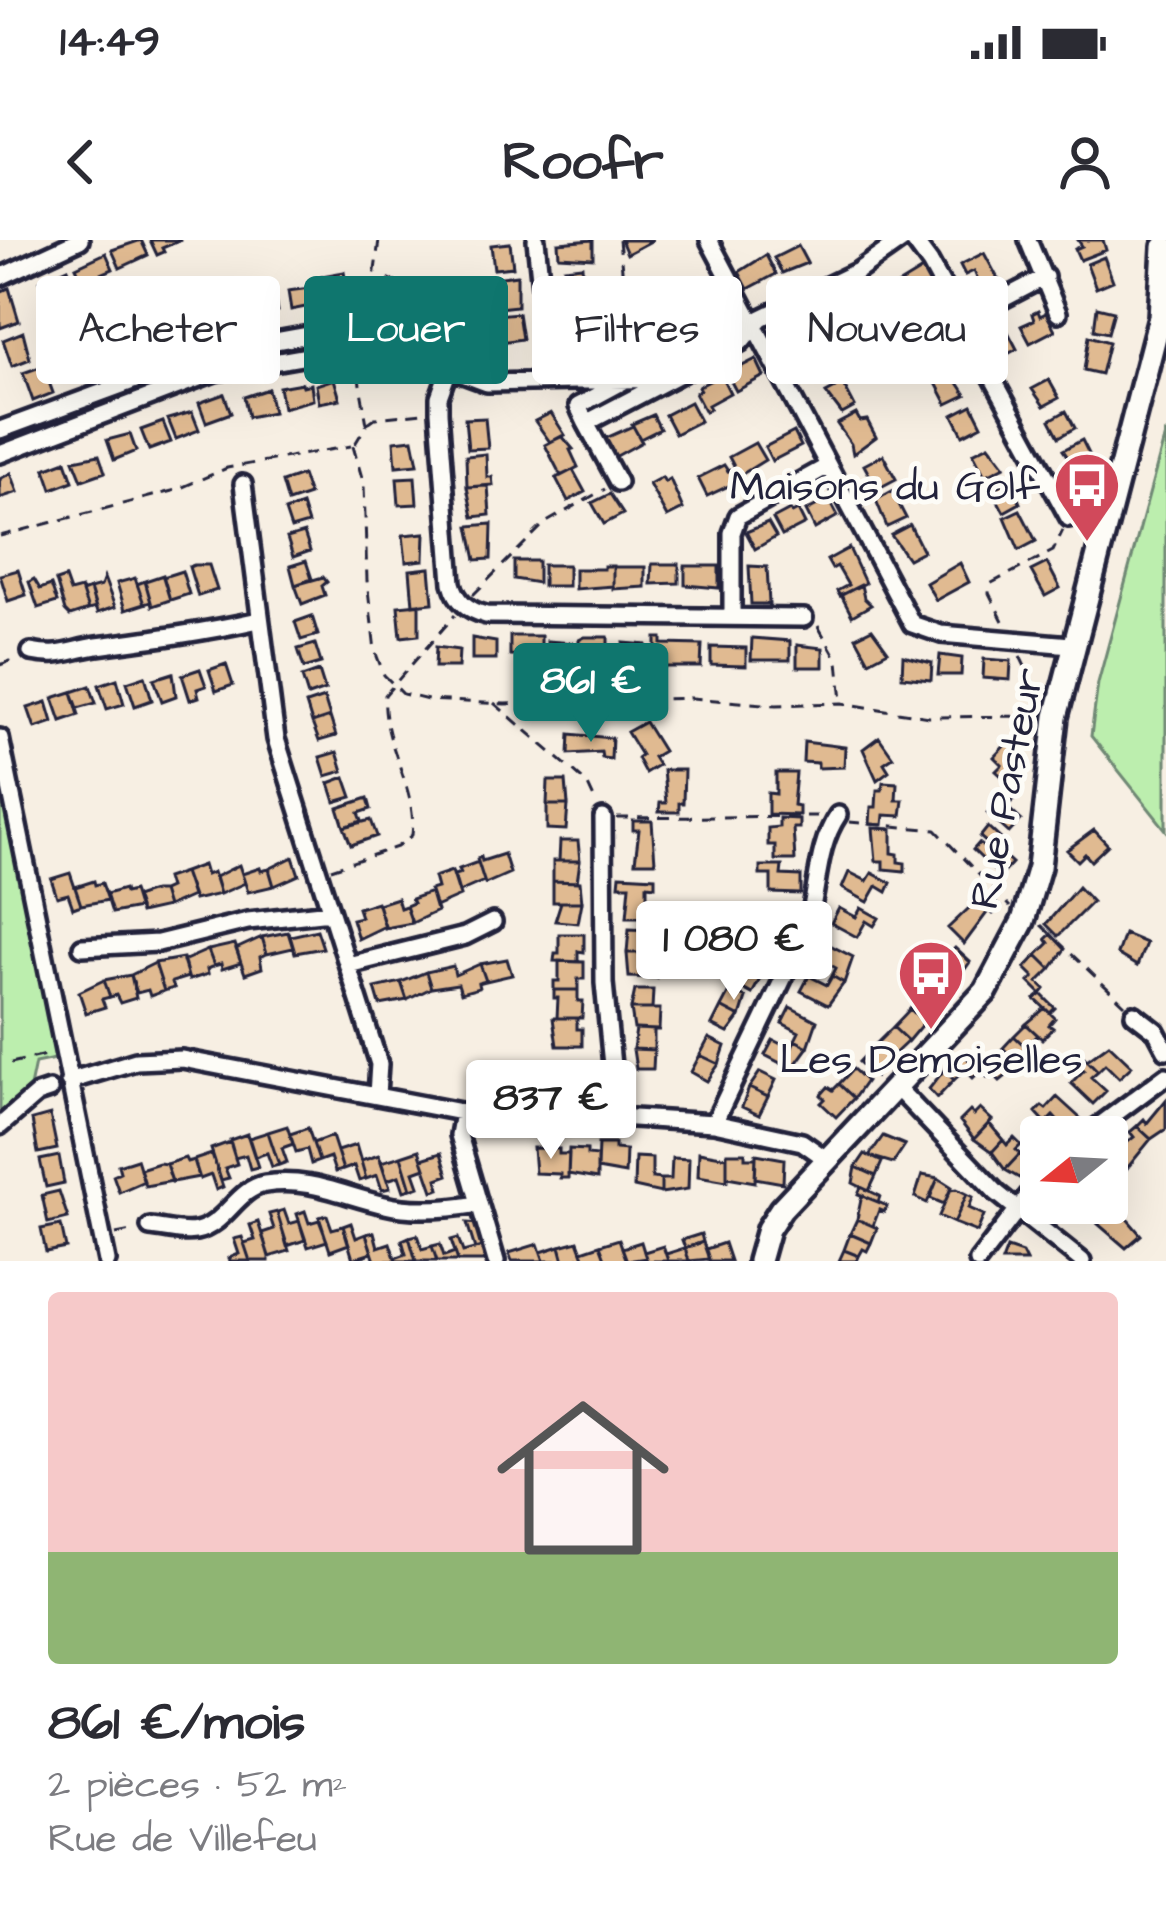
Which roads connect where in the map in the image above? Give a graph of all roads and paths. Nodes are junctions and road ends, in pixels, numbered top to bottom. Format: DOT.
graph roads {
  1 [pos="80,240"];
  2 [pos="380,240"];
  3 [pos="536,240"];
  4 [pos="619,240"];
  5 [pos="709,240"];
  6 [pos="902,240"];
  7 [pos="914,240"];
  8 [pos="1028,240"];
  9 [pos="1152,240"];
  10 [pos="1165,247"];
  11 [pos="373,276"];
  12 [pos="540,276"];
  13 [pos="623,276"];
  14 [pos="935,276"];
  15 [pos="0,277"];
  16 [pos="1045,278"];
  17 [pos="1008,297"];
  18 [pos="1058,313"];
  19 [pos="742,323"];
  20 [pos="753,324"];
  21 [pos="742,340"];
  22 [pos="127,384"];
  23 [pos="183,384"];
  24 [pos="359,384"];
  25 [pos="444,384"];
  26 [pos="618,384"];
  27 [pos="660,384"];
  28 [pos="996,384"];
  29 [pos="439,412"];
  30 [pos="586,423"];
  31 [pos="367,424"];
  32 [pos="0,432"];
  33 [pos="353,446"];
  34 [pos="3,452"];
  35 [pos="828,466"];
  36 [pos="617,482"];
  37 [pos="243,484"];
  38 [pos="1069,518"];
  39 [pos="0,536"];
  40 [pos="464,605"];
  41 [pos="732,617"];
  42 [pos="804,618"];
  43 [pos="259,620"];
  44 [pos="1011,638"];
  45 [pos="1072,645"];
  46 [pos="31,652"];
  47 [pos="0,665"];
  48 [pos="392,684"];
  49 [pos="494,703"];
  50 [pos="842,703"];
  51 [pos="0,738"];
  52 [pos="838,815"];
  53 [pos="603,818"];
  54 [pos="318,874"];
  55 [pos="330,912"];
  56 [pos="1025,916"];
  57 [pos="493,922"];
  58 [pos="82,947"];
  59 [pos="348,965"];
  60 [pos="1134,1014"];
  61 [pos="1166,1050"];
  62 [pos="63,1052"];
  63 [pos="11,1063"];
  64 [pos="1166,1076"];
  65 [pos="69,1081"];
  66 [pos="896,1087"];
  67 [pos="50,1090"];
  68 [pos="377,1095"];
  69 [pos="463,1113"];
  70 [pos="1112,1116"];
  71 [pos="617,1117"];
  72 [pos="714,1123"];
  73 [pos="0,1126"];
  74 [pos="826,1159"];
  75 [pos="478,1204"];
  76 [pos="1020,1207"];
  77 [pos="1017,1211"];
  78 [pos="150,1227"];
  79 [pos="102,1236"];
  80 [pos="107,1261"];
  81 [pos="496,1261"];
  82 [pos="759,1261"];
  83 [pos="978,1261"];
  84 [pos="1082,1261"];
  1 -- 15 [label="street"];
  2 -- 11 [label="path"];
  3 -- 12 [label="street"];
  4 -- 13 [label="path"];
  5 -- 20 [label="street"];
  6 -- 20 [label="street"];
  7 -- 14 [label="street"];
  8 -- 16 [label="street"];
  9 -- 10 [label="street"];
  10 -- 45 [label="street, Rue Pasteur"];
  16 -- 17 [label="street"];
  16 -- 18 [label="street"];
  19 -- 20 [label="street"];
  20 -- 21 [label="street"];
  20 -- 35 [label="street"];
  22 -- 32 [label="street"];
  23 -- 34 [label="street"];
  24 -- 31 [label="path"];
  25 -- 29 [label="street"];
  26 -- 30 [label="street"];
  27 -- 30 [label="street"];
  28 -- 38 [label="street"];
  29 -- 31 [label="path"];
  29 -- 40 [label="street"];
  30 -- 36 [label="street"];
  31 -- 33 [label="path"];
  32 -- 34 [label="street"];
  33 -- 39 [label="path"];
  33 -- 48 [label="path"];
  35 -- 41 [label="street"];
  35 -- 44 [label="street"];
  36 -- 40 [label="path"];
  37 -- 43 [label="street"];
  38 -- 44 [label="path"];
  40 -- 41 [label="street"];
  40 -- 48 [label="path"];
  41 -- 42 [label="street"];
  42 -- 50 [label="path"];
  43 -- 46 [label="street"];
  43 -- 54 [label="street"];
  44 -- 45 [label="street"];
  44 -- 50 [label="path"];
  45 -- 56 [label="street, Rue Pasteur"];
  46 -- 47 [label="path"];
  48 -- 49 [label="path"];
  48 -- 54 [label="path"];
  49 -- 50 [label="path"];
  49 -- 53 [label="path"];
  51 -- 62 [label="street"];
  52 -- 53 [label="path"];
  52 -- 56 [label="path"];
  52 -- 72 [label="street"];
  53 -- 71 [label="street"];
  54 -- 55 [label="street"];
  55 -- 58 [label="street"];
  55 -- 59 [label="street"];
  56 -- 60 [label="path"];
  56 -- 66 [label="street, Rue Pasteur"];
  57 -- 59 [label="street"];
  59 -- 68 [label="street"];
  60 -- 61 [label="street"];
  62 -- 63 [label="path"];
  62 -- 65 [label="street"];
  64 -- 70 [label="street"];
  65 -- 68 [label="street"];
  65 -- 79 [label="street"];
  66 -- 74 [label="street, Rue Pasteur"];
  66 -- 77 [label="street"];
  67 -- 73 [label="street"];
  68 -- 69 [label="street"];
  69 -- 71 [label="street"];
  69 -- 75 [label="street"];
  71 -- 72 [label="street"];
  72 -- 74 [label="street"];
  74 -- 82 [label="street, Rue Pasteur"];
  75 -- 78 [label="street"];
  75 -- 81 [label="street"];
  76 -- 77 [label="street"];
  77 -- 83 [label="street"];
  77 -- 84 [label="street"];
  78 -- 79 [label="path"];
  79 -- 80 [label="street"];
}
